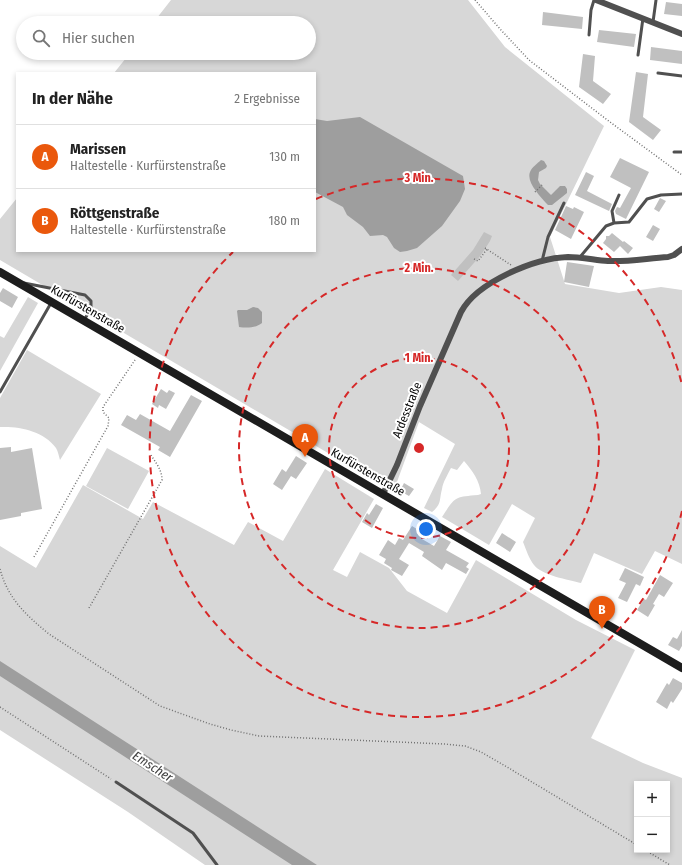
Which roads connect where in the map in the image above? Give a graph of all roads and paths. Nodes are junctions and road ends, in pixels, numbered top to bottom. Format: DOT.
graph roads {
  1 [pos="475,0"];
  2 [pos="595,0"];
  3 [pos="656,0"];
  4 [pos="643,18"];
  5 [pos="653,22"];
  6 [pos="682,34"];
  7 [pos="589,35"];
  8 [pos="638,55"];
  9 [pos="658,73"];
  10 [pos="682,76"];
  11 [pos="674,152"];
  12 [pos="682,152"];
  13 [pos="682,175"];
  14 [pos="542,185"];
  15 [pos="535,192"];
  16 [pos="682,194"];
  17 [pos="619,195"];
  18 [pos="564,203"];
  19 [pos="614,223"];
  20 [pos="682,249"];
  21 [pos="579,258"];
  22 [pos="476,260"];
  23 [pos="542,261"];
  24 [pos="517,270"];
  25 [pos="0,272"];
  26 [pos="19,283"];
  27 [pos="52,302"];
  28 [pos="84,320"];
  29 [pos="140,353"];
  30 [pos="0,392"];
  31 [pos="150,455"];
  32 [pos="383,494"];
  33 [pos="34,557"];
  34 [pos="0,569"];
  35 [pos="89,608"];
  36 [pos="682,668"];
  37 [pos="0,707"];
  38 [pos="116,782"];
  39 [pos="634,843"];
  40 [pos="650,853"];
  41 [pos="217,865"];
  42 [pos="670,865"];
  1 -- 13 [label="path"];
  2 -- 4 [label="street"];
  2 -- 7 [label="lane"];
  3 -- 5 [label="lane"];
  4 -- 5 [label="street"];
  4 -- 8 [label="lane"];
  5 -- 6 [label="street"];
  9 -- 10 [label="lane"];
  11 -- 12 [label="lane"];
  14 -- 15 [label="path"];
  16 -- 19 [label="lane"];
  17 -- 19 [label="lane"];
  18 -- 23 [label="lane"];
  19 -- 21 [label="lane"];
  20 -- 21 [label="street, Ardesstraße"];
  21 -- 23 [label="street, Ardesstraße"];
  22 -- 24 [label="path"];
  23 -- 24 [label="street, Ardesstraße"];
  24 -- 32 [label="street, Ardesstraße"];
  25 -- 26 [label="main road, Kurfürstenstraße"];
  26 -- 27 [label="main road, Kurfürstenstraße"];
  26 -- 28 [label="lane"];
  27 -- 28 [label="main road, Kurfürstenstraße"];
  27 -- 30 [label="lane"];
  28 -- 29 [label="main road, Kurfürstenstraße"];
  29 -- 32 [label="main road, Kurfürstenstraße"];
  29 -- 33 [label="path"];
  31 -- 35 [label="path"];
  32 -- 36 [label="main road, Kurfürstenstraße"];
  34 -- 39 [label="path"];
  37 -- 38 [label="path"];
  38 -- 41 [label="lane"];
  40 -- 42 [label="path"];
}
